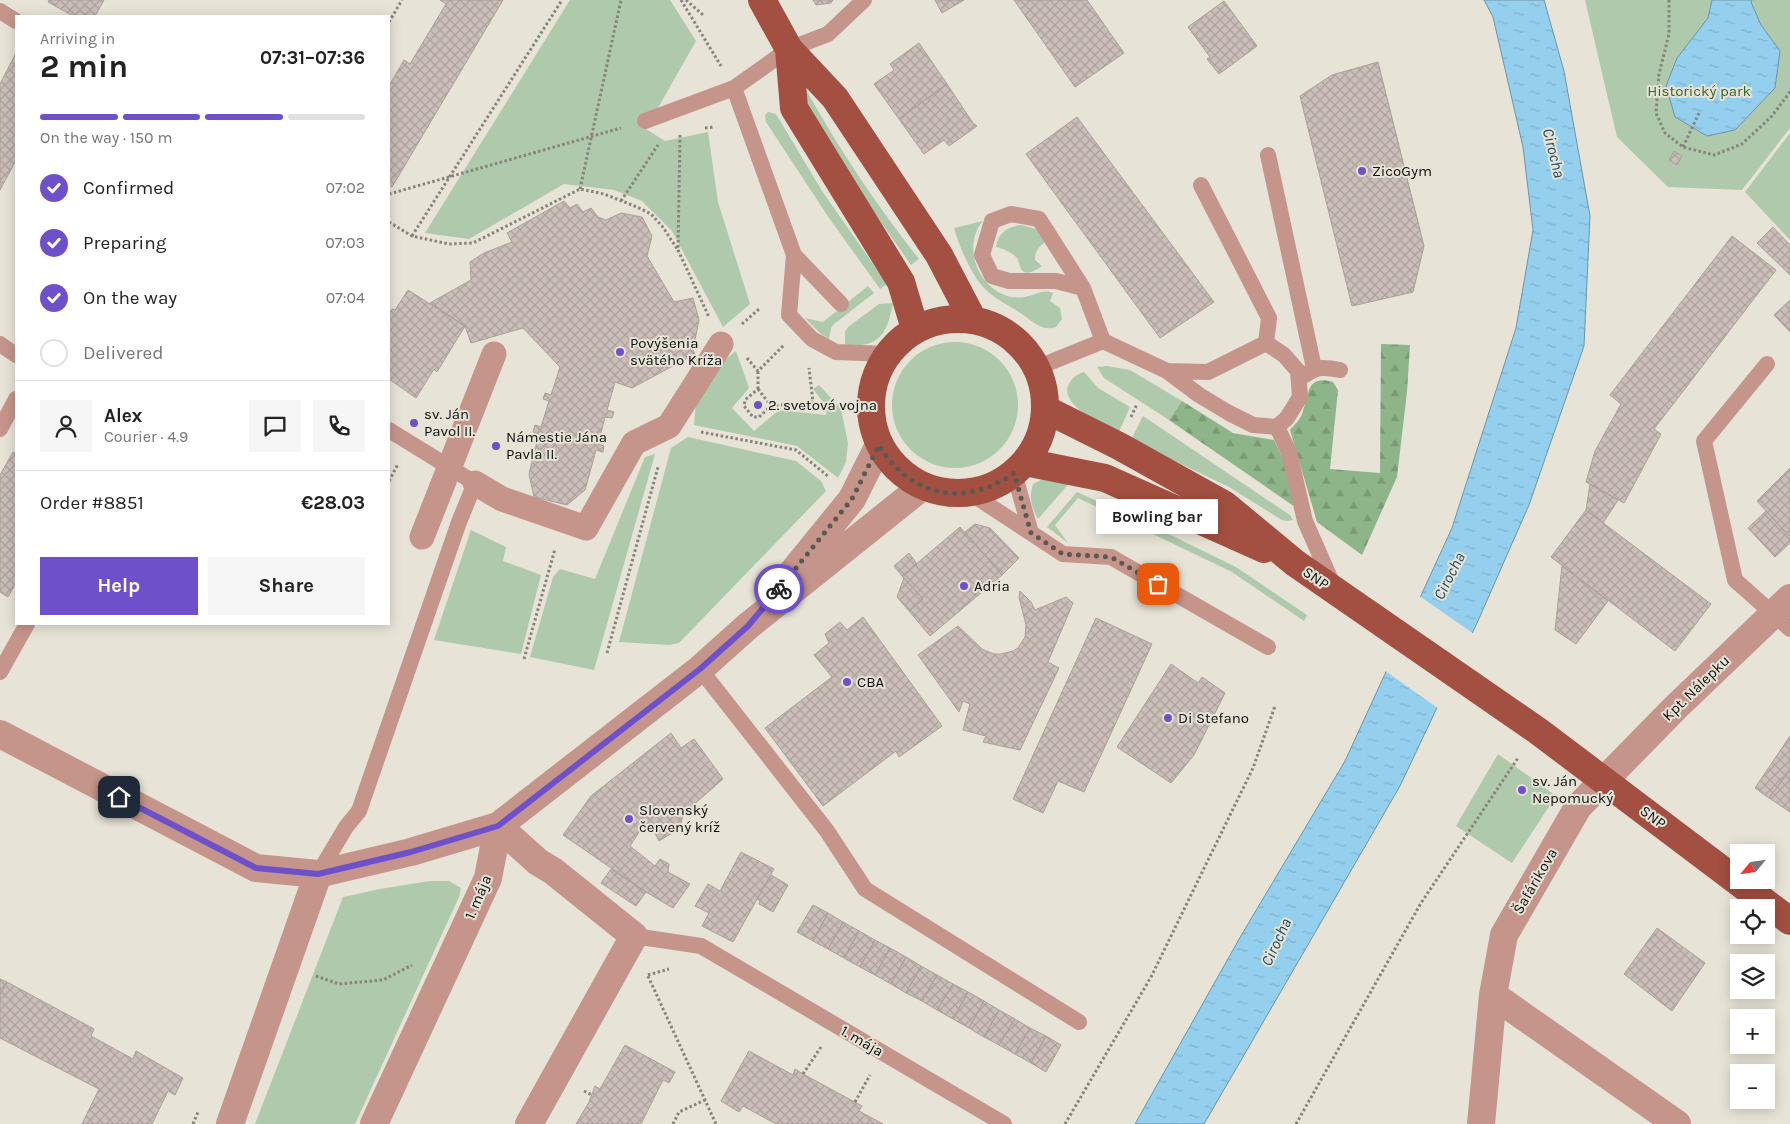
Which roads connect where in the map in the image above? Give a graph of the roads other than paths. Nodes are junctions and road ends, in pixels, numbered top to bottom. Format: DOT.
graph roads {
  1 [pos="762,0"];
  2 [pos="864,0"];
  3 [pos="0,11"];
  4 [pos="15,20"];
  5 [pos="789,49"];
  6 [pos="734,88"];
  7 [pos="644,121"];
  8 [pos="1268,155"];
  9 [pos="1201,185"];
  10 [pos="794,255"];
  11 [pos="1083,288"];
  12 [pos="841,304"];
  13 [pos="973,320"];
  14 [pos="915,329"];
  15 [pos="1103,341"];
  16 [pos="1266,343"];
  17 [pos="0,344"];
  18 [pos="721,344"];
  19 [pos="15,354"];
  20 [pos="494,354"];
  21 [pos="887,354"];
  22 [pos="1767,364"];
  23 [pos="1036,368"];
  24 [pos="1314,368"];
  25 [pos="1340,370"];
  26 [pos="1167,371"];
  27 [pos="1299,379"];
  28 [pos="15,401"];
  29 [pos="1045,409"];
  30 [pos="1277,427"];
  31 [pos="0,429"];
  32 [pos="390,431"];
  33 [pos="879,445"];
  34 [pos="450,467"];
  35 [pos="1020,468"];
  36 [pos="475,483"];
  37 [pos="923,486"];
  38 [pos="970,493"];
  39 [pos="1031,533"];
  40 [pos="422,537"];
  41 [pos="1295,563"];
  42 [pos="1336,592"];
  43 [pos="1784,614"];
  44 [pos="26,625"];
  45 [pos="748,626"];
  46 [pos="1268,647"];
  47 [pos="700,669"];
  48 [pos="0,672"];
  49 [pos="0,734"];
  50 [pos="1605,780"];
  51 [pos="498,826"];
  52 [pos="318,874"];
  53 [pos="1790,920"];
  54 [pos="634,936"];
  55 [pos="1493,994"];
  56 [pos="1079,1022"];
  57 [pos="230,1124"];
  58 [pos="374,1124"];
  59 [pos="529,1124"];
  60 [pos="1004,1124"];
  61 [pos="1481,1124"];
  62 [pos="1677,1124"];
  1 -- 5 [label="main road"];
  2 -- 5 [label="lane"];
  3 -- 4 [label="lane"];
  5 -- 6 [label="lane"];
  5 -- 13 [label="main road"];
  5 -- 14 [label="main road"];
  6 -- 7 [label="lane"];
  6 -- 10 [label="lane"];
  8 -- 24 [label="lane"];
  9 -- 16 [label="lane"];
  10 -- 12 [label="lane"];
  10 -- 21 [label="lane"];
  11 -- 11 [label="lane"];
  11 -- 15 [label="lane"];
  13 -- 14 [label="main road"];
  13 -- 23 [label="main road"];
  14 -- 21 [label="main road"];
  15 -- 23 [label="lane"];
  15 -- 26 [label="lane"];
  16 -- 26 [label="lane"];
  16 -- 27 [label="lane"];
  17 -- 19 [label="lane"];
  18 -- 36 [label="street"];
  20 -- 34 [label="street"];
  21 -- 33 [label="main road"];
  22 -- 43 [label="lane"];
  23 -- 29 [label="main road"];
  24 -- 25 [label="lane"];
  24 -- 27 [label="lane"];
  26 -- 30 [label="lane"];
  27 -- 30 [label="lane"];
  28 -- 31 [label="lane"];
  29 -- 35 [label="main road"];
  29 -- 41 [label="main road"];
  30 -- 42 [label="lane"];
  32 -- 34 [label="lane"];
  33 -- 37 [label="main road"];
  33 -- 45 [label="street"];
  34 -- 36 [label="lane"];
  34 -- 40 [label="street"];
  35 -- 38 [label="main road"];
  35 -- 39 [label="lane"];
  35 -- 41 [label="main road"];
  36 -- 52 [label="lane"];
  37 -- 38 [label="main road"];
  37 -- 45 [label="street"];
  38 -- 39 [label="lane"];
  39 -- 46 [label="lane"];
  41 -- 42 [label="main road, SNP"];
  42 -- 50 [label="main road, SNP"];
  43 -- 50 [label="street, Kpt. Nálepku"];
  44 -- 48 [label="lane"];
  45 -- 47 [label="street"];
  47 -- 51 [label="street"];
  47 -- 56 [label="lane"];
  49 -- 52 [label="street"];
  50 -- 53 [label="main road, SNP"];
  50 -- 55 [label="street, Šafárikova"];
  51 -- 52 [label="street"];
  51 -- 54 [label="street"];
  51 -- 58 [label="street, 1. mája"];
  52 -- 57 [label="street"];
  54 -- 59 [label="street"];
  54 -- 60 [label="lane, 1. mája"];
  55 -- 61 [label="street, Šafárikova"];
  55 -- 62 [label="street"];
}
